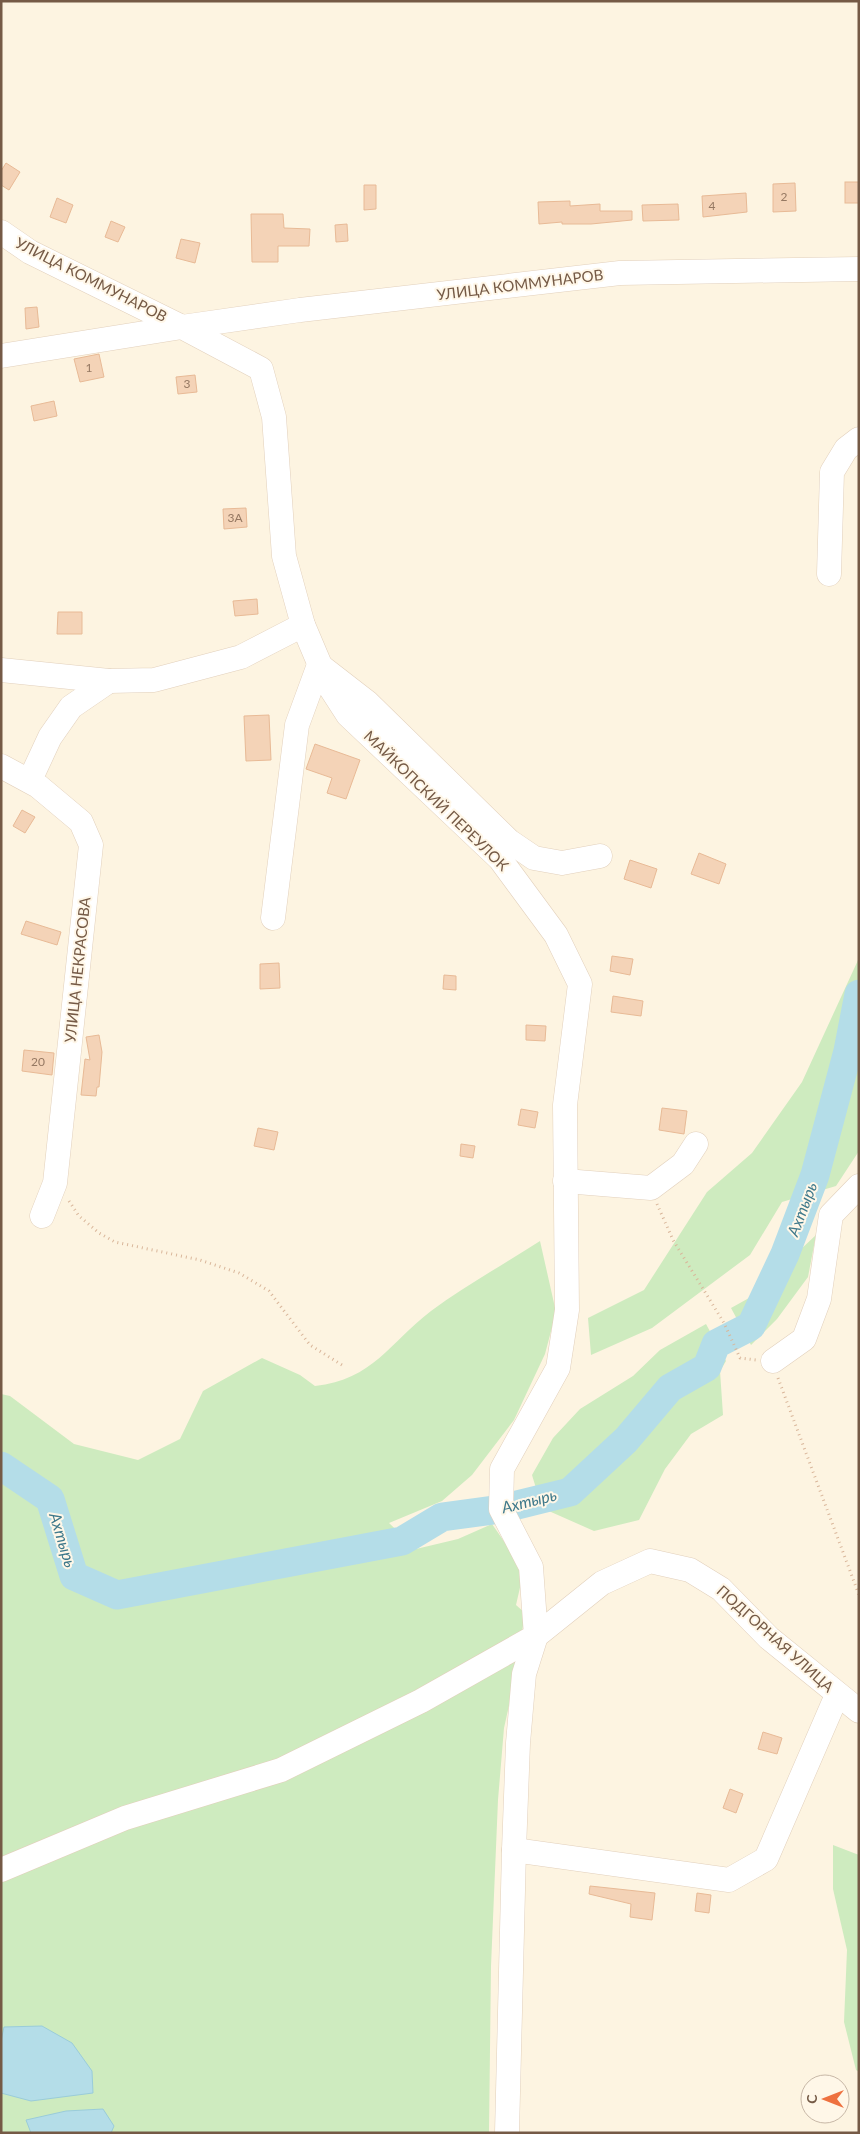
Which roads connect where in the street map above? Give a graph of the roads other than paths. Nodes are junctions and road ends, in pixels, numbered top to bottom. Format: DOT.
graph roads {
  1 [pos="1,232"];
  2 [pos="859,269"];
  3 [pos="182,327"];
  4 [pos="1,356"];
  5 [pos="859,439"];
  6 [pos="829,574"];
  7 [pos="303,625"];
  8 [pos="319,665"];
  9 [pos="1,670"];
  10 [pos="109,681"];
  11 [pos="1,766"];
  12 [pos="30,780"];
  13 [pos="600,856"];
  14 [pos="273,918"];
  15 [pos="696,1144"];
  16 [pos="566,1181"];
  17 [pos="859,1186"];
  18 [pos="42,1216"];
  19 [pos="773,1361"];
  20 [pos="536,1636"];
  21 [pos="837,1695"];
  22 [pos="858,1708"];
  23 [pos="514,1850"];
  24 [pos="1,1870"];
  25 [pos="508,2133"];
  1 -- 3 [label="street, УЛИЦА КОММУНАРОВ"];
  2 -- 3 [label="street, УЛИЦА КОММУНАРОВ"];
  3 -- 4 [label="street"];
  3 -- 7 [label="street, УЛИЦА КОММУНАРОВ"];
  5 -- 6 [label="street"];
  7 -- 8 [label="street, МАЙКОПСКИЙ ПЕРЕУЛОК"];
  7 -- 10 [label="street"];
  8 -- 13 [label="street"];
  8 -- 14 [label="street"];
  8 -- 16 [label="street, МАЙКОПСКИЙ ПЕРЕУЛОК"];
  9 -- 10 [label="street"];
  10 -- 12 [label="street"];
  11 -- 12 [label="street, УЛИЦА НЕКРАСОВА"];
  12 -- 18 [label="street, УЛИЦА НЕКРАСОВА"];
  15 -- 16 [label="street"];
  16 -- 20 [label="street, МАЙКОПСКИЙ ПЕРЕУЛОК"];
  17 -- 19 [label="street"];
  20 -- 21 [label="street, ПОДГОРНАЯ УЛИЦА"];
  20 -- 23 [label="street"];
  20 -- 24 [label="street, ПОДГОРНАЯ УЛИЦА"];
  21 -- 22 [label="street, ПОДГОРНАЯ УЛИЦА"];
  21 -- 23 [label="street"];
  23 -- 25 [label="street"];
}
